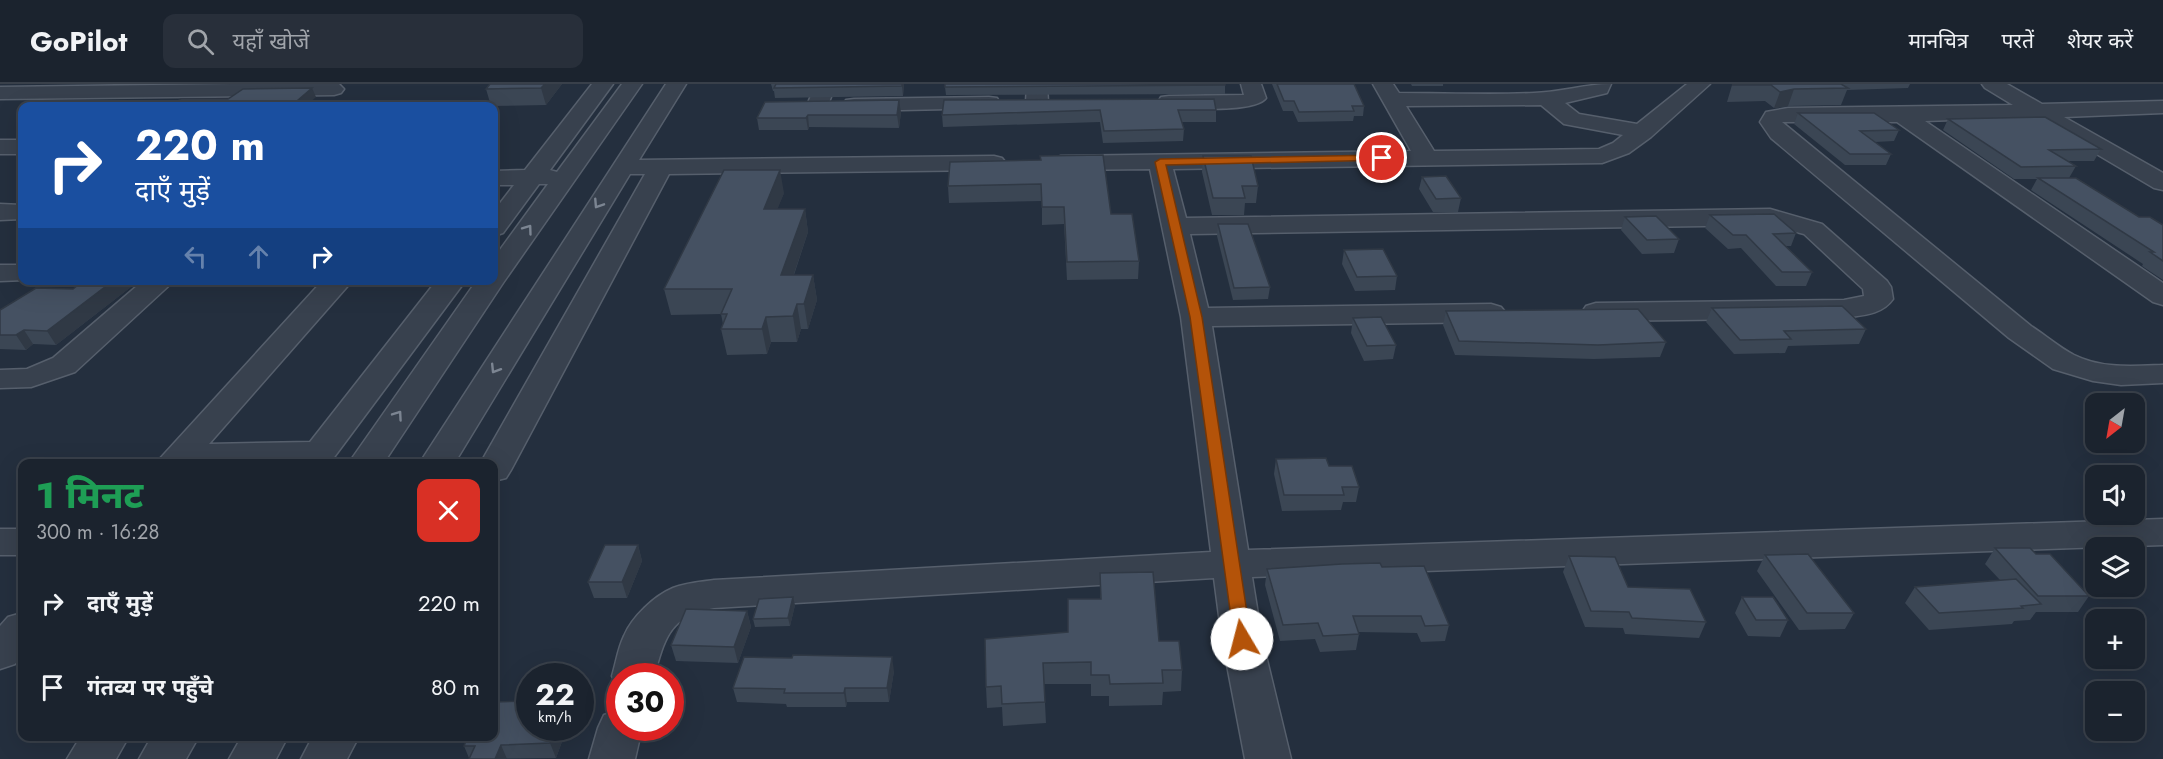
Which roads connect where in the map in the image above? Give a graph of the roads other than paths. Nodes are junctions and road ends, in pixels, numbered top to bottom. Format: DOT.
graph roads {
  1 [pos="603,84"];
  2 [pos="632,84"];
  3 [pos="689,84"];
  4 [pos="826,84"];
  5 [pos="1251,84"];
  6 [pos="1601,84"];
  7 [pos="1700,84"];
  8 [pos="1992,84"];
  9 [pos="334,89"];
  10 [pos="1387,92"];
  11 [pos="0,93"];
  12 [pos="1037,93"];
  13 [pos="928,94"];
  14 [pos="1545,98"];
  15 [pos="1059,102"];
  16 [pos="1147,102"];
  17 [pos="2163,107"];
  18 [pos="2037,109"];
  19 [pos="682,115"];
  20 [pos="1902,115"];
  21 [pos="645,132"];
  22 [pos="1644,132"];
  23 [pos="0,147"];
  24 [pos="18,147"];
  25 [pos="1426,157"];
  26 [pos="2163,157"];
  27 [pos="2120,158"];
  28 [pos="1160,162"];
  29 [pos="1018,163"];
  30 [pos="1041,163"];
  31 [pos="661,166"];
  32 [pos="622,167"];
  33 [pos="565,177"];
  34 [pos="498,178"];
  35 [pos="532,178"];
  36 [pos="2163,183"];
  37 [pos="0,212"];
  38 [pos="18,212"];
  39 [pos="498,223"];
  40 [pos="1176,226"];
  41 [pos="498,271"];
  42 [pos="0,273"];
  43 [pos="18,273"];
  44 [pos="155,285"];
  45 [pos="334,285"];
  46 [pos="448,285"];
  47 [pos="488,285"];
  48 [pos="2163,296"];
  49 [pos="1573,312"];
  50 [pos="1514,313"];
  51 [pos="1196,317"];
  52 [pos="2163,374"];
  53 [pos="0,379"];
  54 [pos="315,458"];
  55 [pos="176,459"];
  56 [pos="368,459"];
  57 [pos="439,459"];
  58 [pos="498,463"];
  59 [pos="2163,532"];
  60 [pos="0,542"];
  61 [pos="18,542"];
  62 [pos="1232,564"];
  63 [pos="18,633"];
  64 [pos="0,653"];
  65 [pos="637,663"];
  66 [pos="103,741"];
  67 [pos="148,741"];
  68 [pos="174,741"];
  69 [pos="263,741"];
  70 [pos="334,741"];
  71 [pos="617,741"];
  72 [pos="90,759"];
  73 [pos="147,759"];
  74 [pos="162,759"];
  75 [pos="252,759"];
  76 [pos="324,759"];
  77 [pos="612,759"];
  78 [pos="1268,759"];
  1 -- 35 [label="street"];
  2 -- 33 [label="street"];
  3 -- 21 [label="street"];
  4 -- 13 [label="street"];
  5 -- 16 [label="street"];
  6 -- 14 [label="street"];
  7 -- 22 [label="street"];
  8 -- 18 [label="street"];
  9 -- 11 [label="street"];
  10 -- 14 [label="street"];
  10 -- 25 [label="street"];
  12 -- 13 [label="street"];
  12 -- 15 [label="street"];
  14 -- 22 [label="street"];
  17 -- 18 [label="street"];
  18 -- 20 [label="street"];
  18 -- 27 [label="street"];
  19 -- 21 [label="street"];
  20 -- 48 [label="street"];
  20 -- 52 [label="street"];
  21 -- 32 [label="street"];
  22 -- 25 [label="street"];
  23 -- 24 [label="street"];
  25 -- 28 [label="street"];
  26 -- 27 [label="street"];
  27 -- 36 [label="street"];
  28 -- 30 [label="street"];
  28 -- 40 [label="street"];
  29 -- 31 [label="street"];
  31 -- 32 [label="street"];
  31 -- 58 [label="street"];
  32 -- 57 [label="street, one-way"];
  33 -- 35 [label="street"];
  41 -- 33 [label="street, one-way"];
  34 -- 35 [label="street"];
  35 -- 39 [label="street"];
  37 -- 38 [label="street"];
  40 -- 49 [label="street"];
  40 -- 51 [label="street"];
  42 -- 43 [label="street"];
  44 -- 53 [label="street"];
  45 -- 55 [label="street"];
  46 -- 54 [label="street"];
  56 -- 47 [label="street, one-way"];
  50 -- 51 [label="street"];
  51 -- 62 [label="street"];
  54 -- 55 [label="street"];
  59 -- 62 [label="street"];
  60 -- 61 [label="street"];
  62 -- 65 [label="street"];
  62 -- 78 [label="street"];
  63 -- 64 [label="street"];
  66 -- 72 [label="street"];
  67 -- 73 [label="street"];
  68 -- 74 [label="street"];
  69 -- 75 [label="street"];
  70 -- 76 [label="street"];
  71 -- 77 [label="street"];
}
